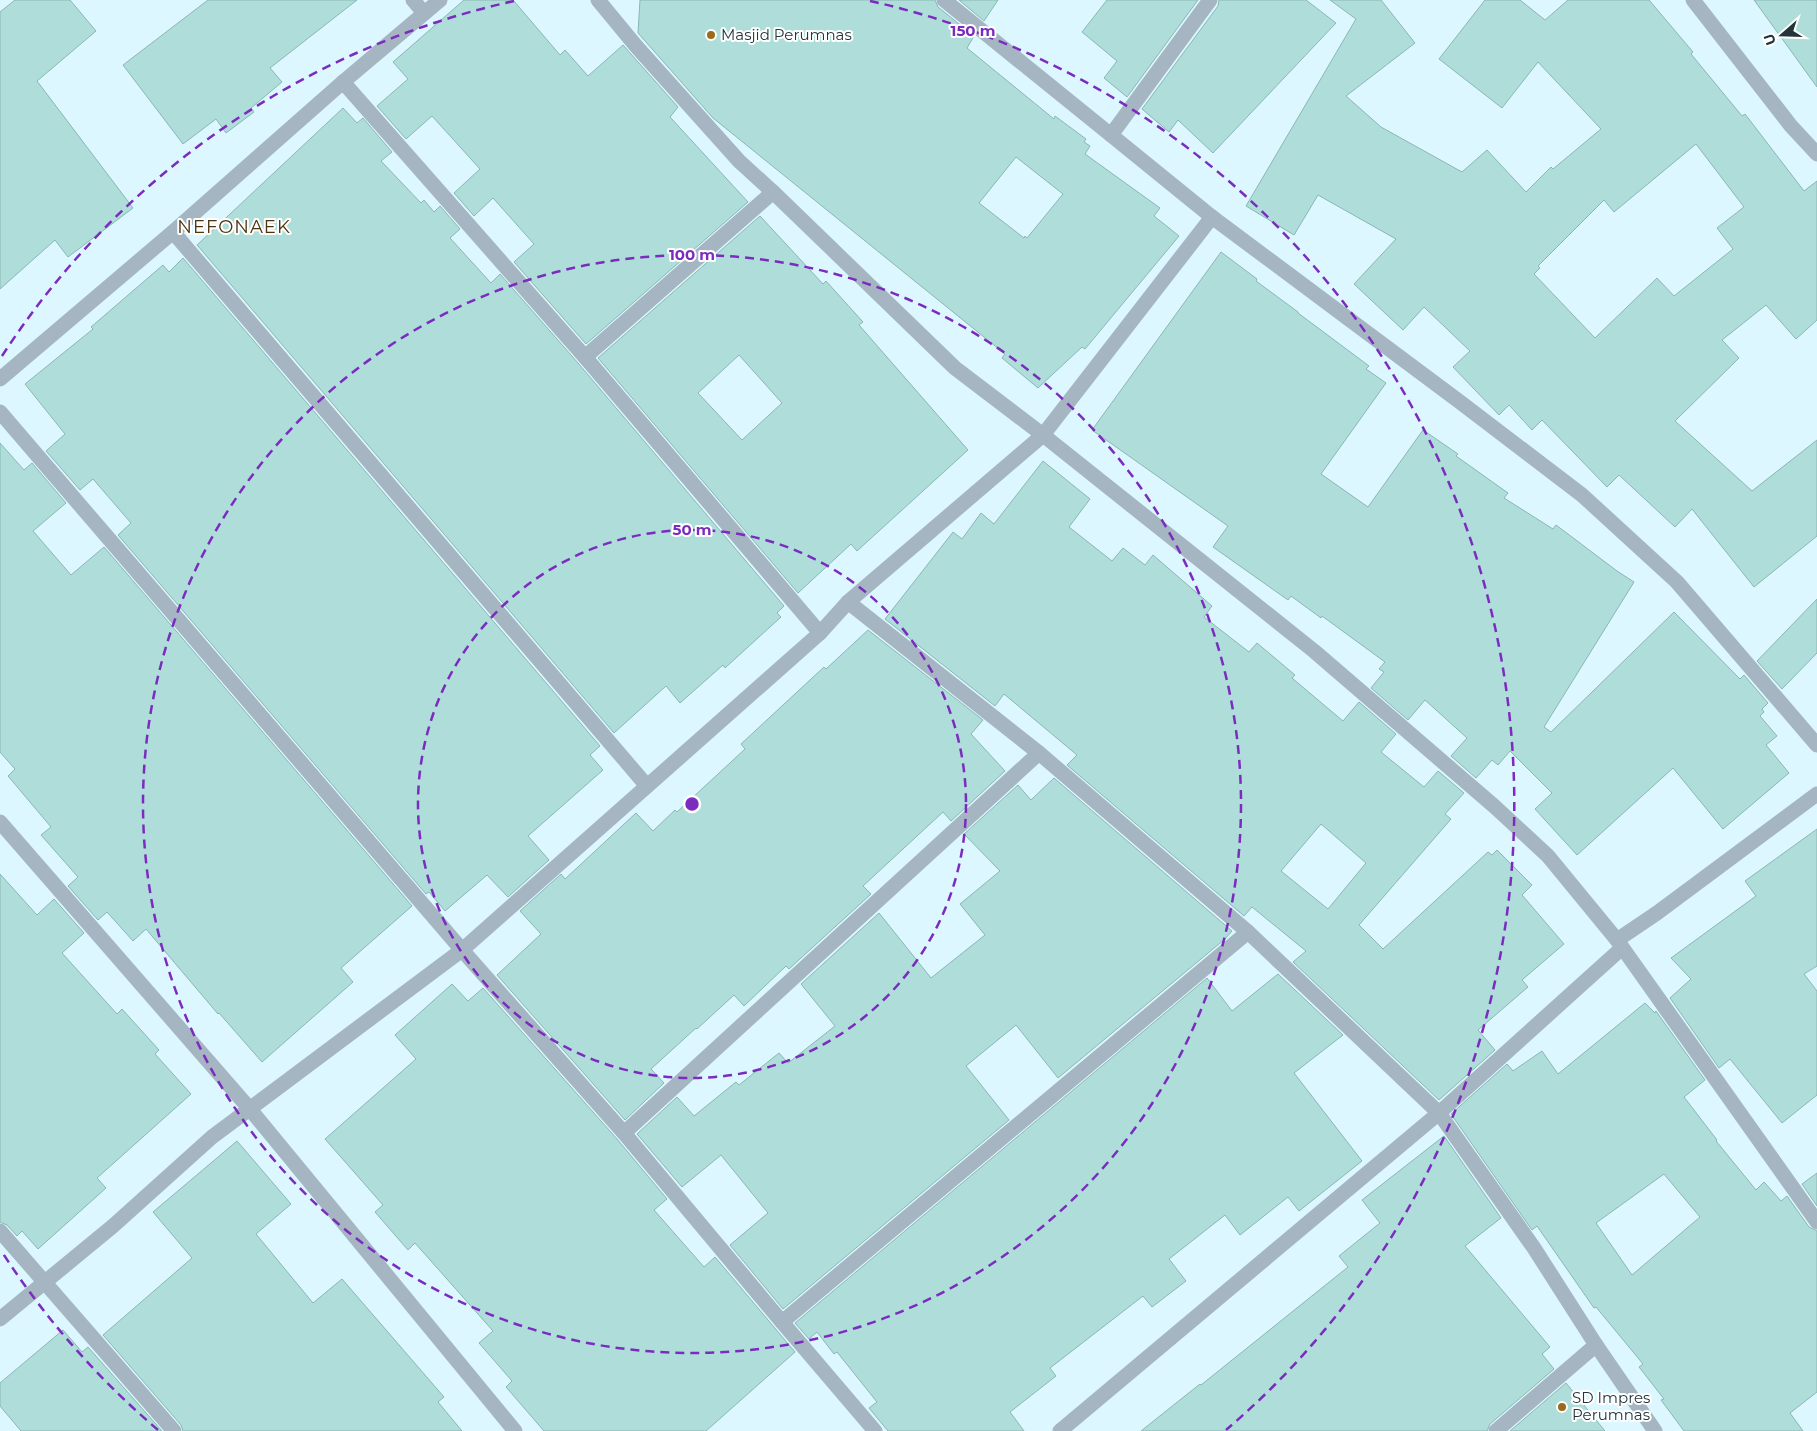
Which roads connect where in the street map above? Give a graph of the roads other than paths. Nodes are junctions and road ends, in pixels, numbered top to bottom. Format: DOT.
graph roads {
  1 [pos="413,0"];
  2 [pos="440,0"];
  3 [pos="598,0"];
  4 [pos="944,0"];
  5 [pos="1210,0"];
  6 [pos="1693,0"];
  7 [pos="424,13"];
  8 [pos="343,82"];
  9 [pos="1111,135"];
  10 [pos="1817,154"];
  11 [pos="774,192"];
  12 [pos="1212,217"];
  13 [pos="174,232"];
  14 [pos="585,357"];
  15 [pos="0,378"];
  16 [pos="0,412"];
  17 [pos="1043,435"];
  18 [pos="848,602"];
  19 [pos="820,633"];
  20 [pos="1817,745"];
  21 [pos="1039,753"];
  22 [pos="647,786"];
  23 [pos="1817,794"];
  24 [pos="0,822"];
  25 [pos="1248,932"];
  26 [pos="1620,944"];
  27 [pos="462,950"];
  28 [pos="249,1108"];
  29 [pos="1439,1113"];
  30 [pos="624,1133"];
  31 [pos="1817,1222"];
  32 [pos="0,1231"];
  33 [pos="45,1284"];
  34 [pos="0,1319"];
  35 [pos="782,1322"];
  36 [pos="1596,1345"];
  37 [pos="174,1431"];
  38 [pos="515,1431"];
  39 [pos="875,1431"];
  40 [pos="1060,1431"];
  41 [pos="1496,1431"];
  42 [pos="1656,1431"];
  1 -- 7 [label="street"];
  2 -- 7 [label="street"];
  3 -- 11 [label="street"];
  4 -- 9 [label="street"];
  5 -- 9 [label="street"];
  6 -- 10 [label="street"];
  7 -- 8 [label="street"];
  8 -- 13 [label="street"];
  8 -- 14 [label="street"];
  9 -- 12 [label="street"];
  11 -- 14 [label="street"];
  11 -- 17 [label="street"];
  12 -- 17 [label="street"];
  12 -- 20 [label="street"];
  13 -- 15 [label="street"];
  13 -- 22 [label="street"];
  14 -- 19 [label="street"];
  16 -- 27 [label="street"];
  17 -- 18 [label="street"];
  17 -- 26 [label="street"];
  18 -- 19 [label="street"];
  18 -- 21 [label="street"];
  19 -- 22 [label="street"];
  21 -- 25 [label="street"];
  21 -- 30 [label="street"];
  22 -- 27 [label="street"];
  23 -- 26 [label="street"];
  24 -- 28 [label="street"];
  25 -- 29 [label="street"];
  25 -- 35 [label="street"];
  26 -- 29 [label="street"];
  26 -- 31 [label="street"];
  27 -- 28 [label="street"];
  27 -- 30 [label="street"];
  28 -- 33 [label="street"];
  28 -- 38 [label="street"];
  29 -- 36 [label="street"];
  29 -- 40 [label="street"];
  30 -- 35 [label="street"];
  32 -- 33 [label="street"];
  33 -- 34 [label="street"];
  33 -- 37 [label="street"];
  35 -- 39 [label="street"];
  36 -- 41 [label="street"];
  36 -- 42 [label="street"];
}
